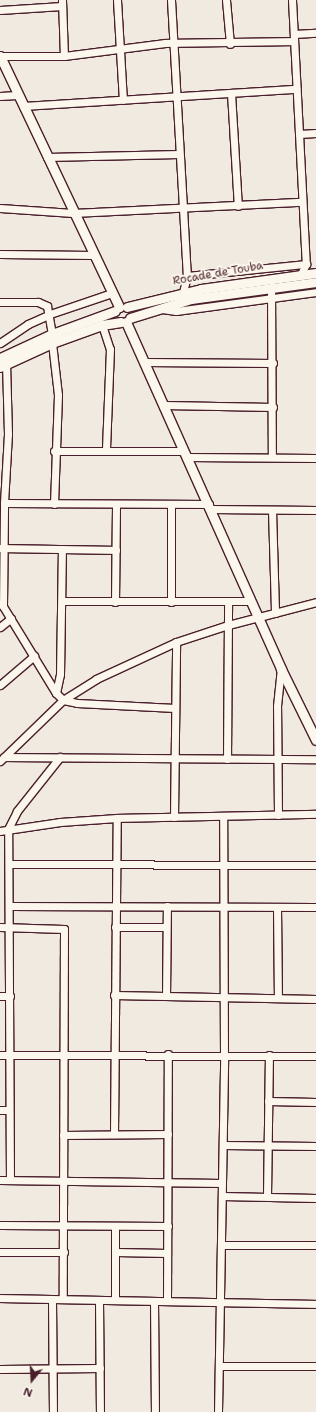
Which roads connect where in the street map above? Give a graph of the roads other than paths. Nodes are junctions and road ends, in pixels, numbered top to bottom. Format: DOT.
graph roads {
  1 [pos="117,0"];
  2 [pos="170,0"];
  3 [pos="226,0"];
  4 [pos="292,0"];
  5 [pos="62,3"];
  6 [pos="0,10"];
  7 [pos="316,33"];
  8 [pos="294,37"];
  9 [pos="173,43"];
  10 [pos="230,44"];
  11 [pos="121,49"];
  12 [pos="0,56"];
  13 [pos="64,56"];
  14 [pos="2,67"];
  15 [pos="296,89"];
  16 [pos="231,93"];
  17 [pos="17,95"];
  18 [pos="0,96"];
  19 [pos="176,96"];
  20 [pos="123,100"];
  21 [pos="23,106"];
  22 [pos="316,133"];
  23 [pos="299,134"];
  24 [pos="179,154"];
  25 [pos="47,157"];
  26 [pos="302,202"];
  27 [pos="238,206"];
  28 [pos="0,208"];
  29 [pos="182,210"];
  30 [pos="73,213"];
  31 [pos="0,254"];
  32 [pos="93,255"];
  33 [pos="306,264"];
  34 [pos="316,273"];
  35 [pos="301,274"];
  36 [pos="187,276"];
  37 [pos="316,282"];
  38 [pos="271,287"];
  39 [pos="183,292"];
  40 [pos="316,292"];
  41 [pos="112,293"];
  42 [pos="271,298"];
  43 [pos="0,302"];
  44 [pos="120,308"];
  45 [pos="159,309"];
  46 [pos="50,314"];
  47 [pos="126,321"];
  48 [pos="102,325"];
  49 [pos="52,339"];
  50 [pos="0,343"];
  51 [pos="144,362"];
  52 [pos="2,363"];
  53 [pos="273,363"];
  54 [pos="164,405"];
  55 [pos="273,406"];
  56 [pos="106,450"];
  57 [pos="54,451"];
  58 [pos="186,454"];
  59 [pos="272,457"];
  60 [pos="316,458"];
  61 [pos="4,503"];
  62 [pos="54,504"];
  63 [pos="116,504"];
  64 [pos="172,504"];
  65 [pos="210,507"];
  66 [pos="272,510"];
  67 [pos="316,510"];
  68 [pos="2,548"];
  69 [pos="62,550"];
  70 [pos="116,550"];
  71 [pos="62,601"];
  72 [pos="228,601"];
  73 [pos="251,601"];
  74 [pos="115,602"];
  75 [pos="171,602"];
  76 [pos="316,602"];
  77 [pos="2,603"];
  78 [pos="275,614"];
  79 [pos="258,617"];
  80 [pos="11,618"];
  81 [pos="228,625"];
  82 [pos="0,627"];
  83 [pos="176,642"];
  84 [pos="34,656"];
  85 [pos="281,669"];
  86 [pos="0,685"];
  87 [pos="56,693"];
  88 [pos="63,700"];
  89 [pos="175,708"];
  90 [pos="312,724"];
  91 [pos="316,740"];
  92 [pos="60,757"];
  93 [pos="175,758"];
  94 [pos="2,759"];
  95 [pos="227,759"];
  96 [pos="316,759"];
  97 [pos="278,760"];
  98 [pos="316,814"];
  99 [pos="278,815"];
  100 [pos="223,816"];
  101 [pos="174,817"];
  102 [pos="117,818"];
  103 [pos="8,829"];
  104 [pos="0,831"];
  105 [pos="116,862"];
  106 [pos="9,864"];
  107 [pos="223,864"];
  108 [pos="316,865"];
  109 [pos="116,905"];
  110 [pos="9,906"];
  111 [pos="167,906"];
  112 [pos="223,906"];
  113 [pos="277,907"];
  114 [pos="316,907"];
  115 [pos="10,927"];
  116 [pos="115,927"];
  117 [pos="0,928"];
  118 [pos="166,928"];
  119 [pos="114,995"];
  120 [pos="0,996"];
  121 [pos="10,996"];
  122 [pos="166,996"];
  123 [pos="223,998"];
  124 [pos="278,998"];
  125 [pos="316,999"];
  126 [pos="114,1054"];
  127 [pos="168,1054"];
  128 [pos="0,1055"];
  129 [pos="10,1055"];
  130 [pos="63,1055"];
  131 [pos="224,1055"];
  132 [pos="269,1056"];
  133 [pos="316,1056"];
  134 [pos="268,1102"];
  135 [pos="316,1102"];
  136 [pos="0,1110"];
  137 [pos="9,1110"];
  138 [pos="114,1134"];
  139 [pos="168,1134"];
  140 [pos="63,1135"];
  141 [pos="223,1145"];
  142 [pos="268,1145"];
  143 [pos="316,1146"];
  144 [pos="0,1180"];
  145 [pos="10,1180"];
  146 [pos="63,1180"];
  147 [pos="169,1182"];
  148 [pos="222,1183"];
  149 [pos="222,1196"];
  150 [pos="267,1196"];
  151 [pos="316,1198"];
  152 [pos="0,1226"];
  153 [pos="64,1226"];
  154 [pos="115,1226"];
  155 [pos="168,1226"];
  156 [pos="222,1245"];
  157 [pos="316,1245"];
  158 [pos="0,1252"];
  159 [pos="64,1252"];
  160 [pos="116,1252"];
  161 [pos="167,1252"];
  162 [pos="0,1298"];
  163 [pos="63,1299"];
  164 [pos="52,1300"];
  165 [pos="99,1300"];
  166 [pos="115,1300"];
  167 [pos="154,1301"];
  168 [pos="167,1301"];
  169 [pos="221,1302"];
  170 [pos="316,1304"];
  171 [pos="219,1366"];
  172 [pos="316,1366"];
  173 [pos="53,1368"];
  174 [pos="100,1368"];
  175 [pos="0,1369"];
  176 [pos="54,1412"];
  177 [pos="100,1412"];
  178 [pos="155,1412"];
  179 [pos="218,1412"];
  1 -- 11 [label="street"];
  2 -- 9 [label="street"];
  3 -- 10 [label="street"];
  4 -- 8 [label="street"];
  5 -- 6 [label="street"];
  5 -- 13 [label="street"];
  7 -- 8 [label="street"];
  8 -- 10 [label="street"];
  8 -- 15 [label="street"];
  9 -- 10 [label="street"];
  9 -- 11 [label="street"];
  9 -- 19 [label="street"];
  11 -- 13 [label="street"];
  11 -- 20 [label="street"];
  12 -- 13 [label="street"];
  12 -- 14 [label="main road"];
  14 -- 17 [label="main road"];
  15 -- 16 [label="street"];
  15 -- 23 [label="street"];
  16 -- 19 [label="street"];
  16 -- 27 [label="street"];
  17 -- 18 [label="street"];
  17 -- 21 [label="main road"];
  19 -- 20 [label="street"];
  19 -- 24 [label="street"];
  20 -- 21 [label="street"];
  21 -- 25 [label="main road"];
  22 -- 23 [label="street"];
  23 -- 26 [label="street"];
  24 -- 25 [label="street"];
  24 -- 29 [label="street"];
  25 -- 30 [label="main road"];
  26 -- 27 [label="street"];
  26 -- 33 [label="street"];
  27 -- 29 [label="street"];
  28 -- 30 [label="street"];
  29 -- 30 [label="street"];
  29 -- 36 [label="street"];
  30 -- 32 [label="main road"];
  31 -- 32 [label="street"];
  32 -- 41 [label="main road"];
  33 -- 35 [label="street"];
  33 -- 36 [label="street"];
  34 -- 35 [label="main road, Rocade de Touba"];
  35 -- 39 [label="main road, Rocade de Touba"];
  36 -- 39 [label="street"];
  37 -- 38 [label="main road, Rocade de Touba"];
  38 -- 42 [label="street"];
  38 -- 45 [label="main road, Rocade de Touba"];
  39 -- 44 [label="main road, Rocade de Touba"];
  40 -- 42 [label="street"];
  41 -- 44 [label="main road"];
  41 -- 46 [label="street"];
  42 -- 45 [label="street"];
  42 -- 53 [label="street"];
  43 -- 46 [label="street"];
  44 -- 47 [label="main road"];
  44 -- 47 [label="main road"];
  44 -- 49 [label="main road, Rocade de Touba"];
  45 -- 47 [label="main road, Rocade de Touba"];
  46 -- 49 [label="street"];
  46 -- 50 [label="street"];
  47 -- 48 [label="main road, Rocade de Touba"];
  47 -- 51 [label="main road"];
  48 -- 49 [label="main road, Rocade de Touba"];
  48 -- 56 [label="street"];
  49 -- 52 [label="main road, Rocade de Touba"];
  49 -- 57 [label="street"];
  51 -- 53 [label="street"];
  51 -- 54 [label="main road"];
  52 -- 61 [label="street"];
  53 -- 55 [label="street"];
  54 -- 55 [label="street"];
  54 -- 58 [label="main road"];
  55 -- 59 [label="street"];
  56 -- 57 [label="street"];
  56 -- 58 [label="street"];
  57 -- 62 [label="street"];
  58 -- 59 [label="street"];
  58 -- 65 [label="main road"];
  59 -- 60 [label="street"];
  61 -- 62 [label="street"];
  61 -- 68 [label="street"];
  62 -- 63 [label="street"];
  63 -- 64 [label="street"];
  63 -- 70 [label="street"];
  64 -- 65 [label="street"];
  64 -- 75 [label="street"];
  65 -- 66 [label="street"];
  65 -- 73 [label="main road"];
  66 -- 67 [label="street"];
  66 -- 78 [label="street"];
  68 -- 69 [label="street"];
  68 -- 77 [label="street"];
  69 -- 70 [label="street"];
  69 -- 71 [label="street"];
  70 -- 74 [label="street"];
  71 -- 74 [label="street"];
  71 -- 87 [label="street"];
  72 -- 73 [label="street"];
  72 -- 75 [label="street"];
  72 -- 81 [label="street"];
  73 -- 79 [label="main road"];
  74 -- 75 [label="street"];
  76 -- 78 [label="street"];
  77 -- 80 [label="street"];
  78 -- 79 [label="street"];
  79 -- 81 [label="street"];
  79 -- 85 [label="main road"];
  80 -- 82 [label="street"];
  80 -- 84 [label="street"];
  81 -- 83 [label="street"];
  81 -- 95 [label="street"];
  83 -- 88 [label="street"];
  83 -- 89 [label="street"];
  84 -- 86 [label="street"];
  84 -- 87 [label="street"];
  85 -- 90 [label="main road"];
  85 -- 97 [label="street"];
  87 -- 88 [label="street"];
  88 -- 89 [label="street"];
  88 -- 94 [label="street"];
  89 -- 93 [label="street"];
  90 -- 91 [label="main road"];
  92 -- 93 [label="street"];
  92 -- 94 [label="street"];
  92 -- 103 [label="street"];
  93 -- 95 [label="street"];
  93 -- 101 [label="street"];
  95 -- 97 [label="street"];
  96 -- 97 [label="street"];
  97 -- 99 [label="street"];
  98 -- 99 [label="street"];
  99 -- 100 [label="street"];
  100 -- 101 [label="street"];
  100 -- 107 [label="street"];
  101 -- 102 [label="street"];
  102 -- 103 [label="street"];
  102 -- 105 [label="street"];
  103 -- 104 [label="street"];
  103 -- 106 [label="street"];
  105 -- 106 [label="street"];
  105 -- 107 [label="street"];
  105 -- 109 [label="street"];
  106 -- 110 [label="street"];
  107 -- 108 [label="street"];
  107 -- 112 [label="street"];
  109 -- 110 [label="street"];
  109 -- 111 [label="street"];
  109 -- 116 [label="street"];
  110 -- 115 [label="street"];
  111 -- 112 [label="street"];
  111 -- 118 [label="street"];
  112 -- 113 [label="street"];
  112 -- 123 [label="street"];
  113 -- 114 [label="street"];
  113 -- 124 [label="street"];
  115 -- 117 [label="street"];
  115 -- 121 [label="street"];
  115 -- 130 [label="street"];
  116 -- 118 [label="street"];
  116 -- 119 [label="street"];
  118 -- 122 [label="street"];
  119 -- 122 [label="street"];
  119 -- 126 [label="street"];
  120 -- 121 [label="street"];
  121 -- 129 [label="street"];
  122 -- 123 [label="street"];
  123 -- 124 [label="street"];
  123 -- 131 [label="street"];
  124 -- 125 [label="street"];
  126 -- 127 [label="street"];
  126 -- 130 [label="street"];
  126 -- 138 [label="street"];
  127 -- 131 [label="street"];
  127 -- 139 [label="street"];
  128 -- 129 [label="street"];
  129 -- 130 [label="street"];
  129 -- 137 [label="street"];
  130 -- 140 [label="street"];
  131 -- 132 [label="street"];
  131 -- 141 [label="street"];
  132 -- 133 [label="street"];
  132 -- 134 [label="street"];
  134 -- 135 [label="street"];
  134 -- 142 [label="street"];
  136 -- 137 [label="street"];
  137 -- 145 [label="street"];
  138 -- 139 [label="street"];
  138 -- 140 [label="street"];
  139 -- 147 [label="street"];
  140 -- 146 [label="street"];
  141 -- 142 [label="street"];
  141 -- 148 [label="street"];
  142 -- 143 [label="street"];
  142 -- 150 [label="street"];
  144 -- 145 [label="street"];
  145 -- 146 [label="street"];
  146 -- 147 [label="street"];
  146 -- 153 [label="street"];
  147 -- 148 [label="street"];
  147 -- 155 [label="street"];
  148 -- 149 [label="street"];
  149 -- 150 [label="street"];
  149 -- 156 [label="street"];
  150 -- 151 [label="street"];
  152 -- 153 [label="street"];
  153 -- 154 [label="street"];
  153 -- 159 [label="street"];
  154 -- 155 [label="street"];
  154 -- 160 [label="street"];
  155 -- 161 [label="street"];
  156 -- 157 [label="street"];
  156 -- 169 [label="street"];
  158 -- 159 [label="street"];
  159 -- 163 [label="street"];
  160 -- 161 [label="street"];
  160 -- 166 [label="street"];
  161 -- 168 [label="street"];
  162 -- 164 [label="street"];
  163 -- 164 [label="street"];
  163 -- 165 [label="street"];
  164 -- 173 [label="street"];
  165 -- 166 [label="street"];
  165 -- 174 [label="street"];
  166 -- 167 [label="street"];
  167 -- 168 [label="street"];
  167 -- 178 [label="street"];
  168 -- 169 [label="street"];
  169 -- 170 [label="street"];
  169 -- 171 [label="street"];
  171 -- 172 [label="street"];
  171 -- 179 [label="street"];
  173 -- 174 [label="street"];
  173 -- 175 [label="street"];
  173 -- 176 [label="street"];
  174 -- 177 [label="street"];
}
